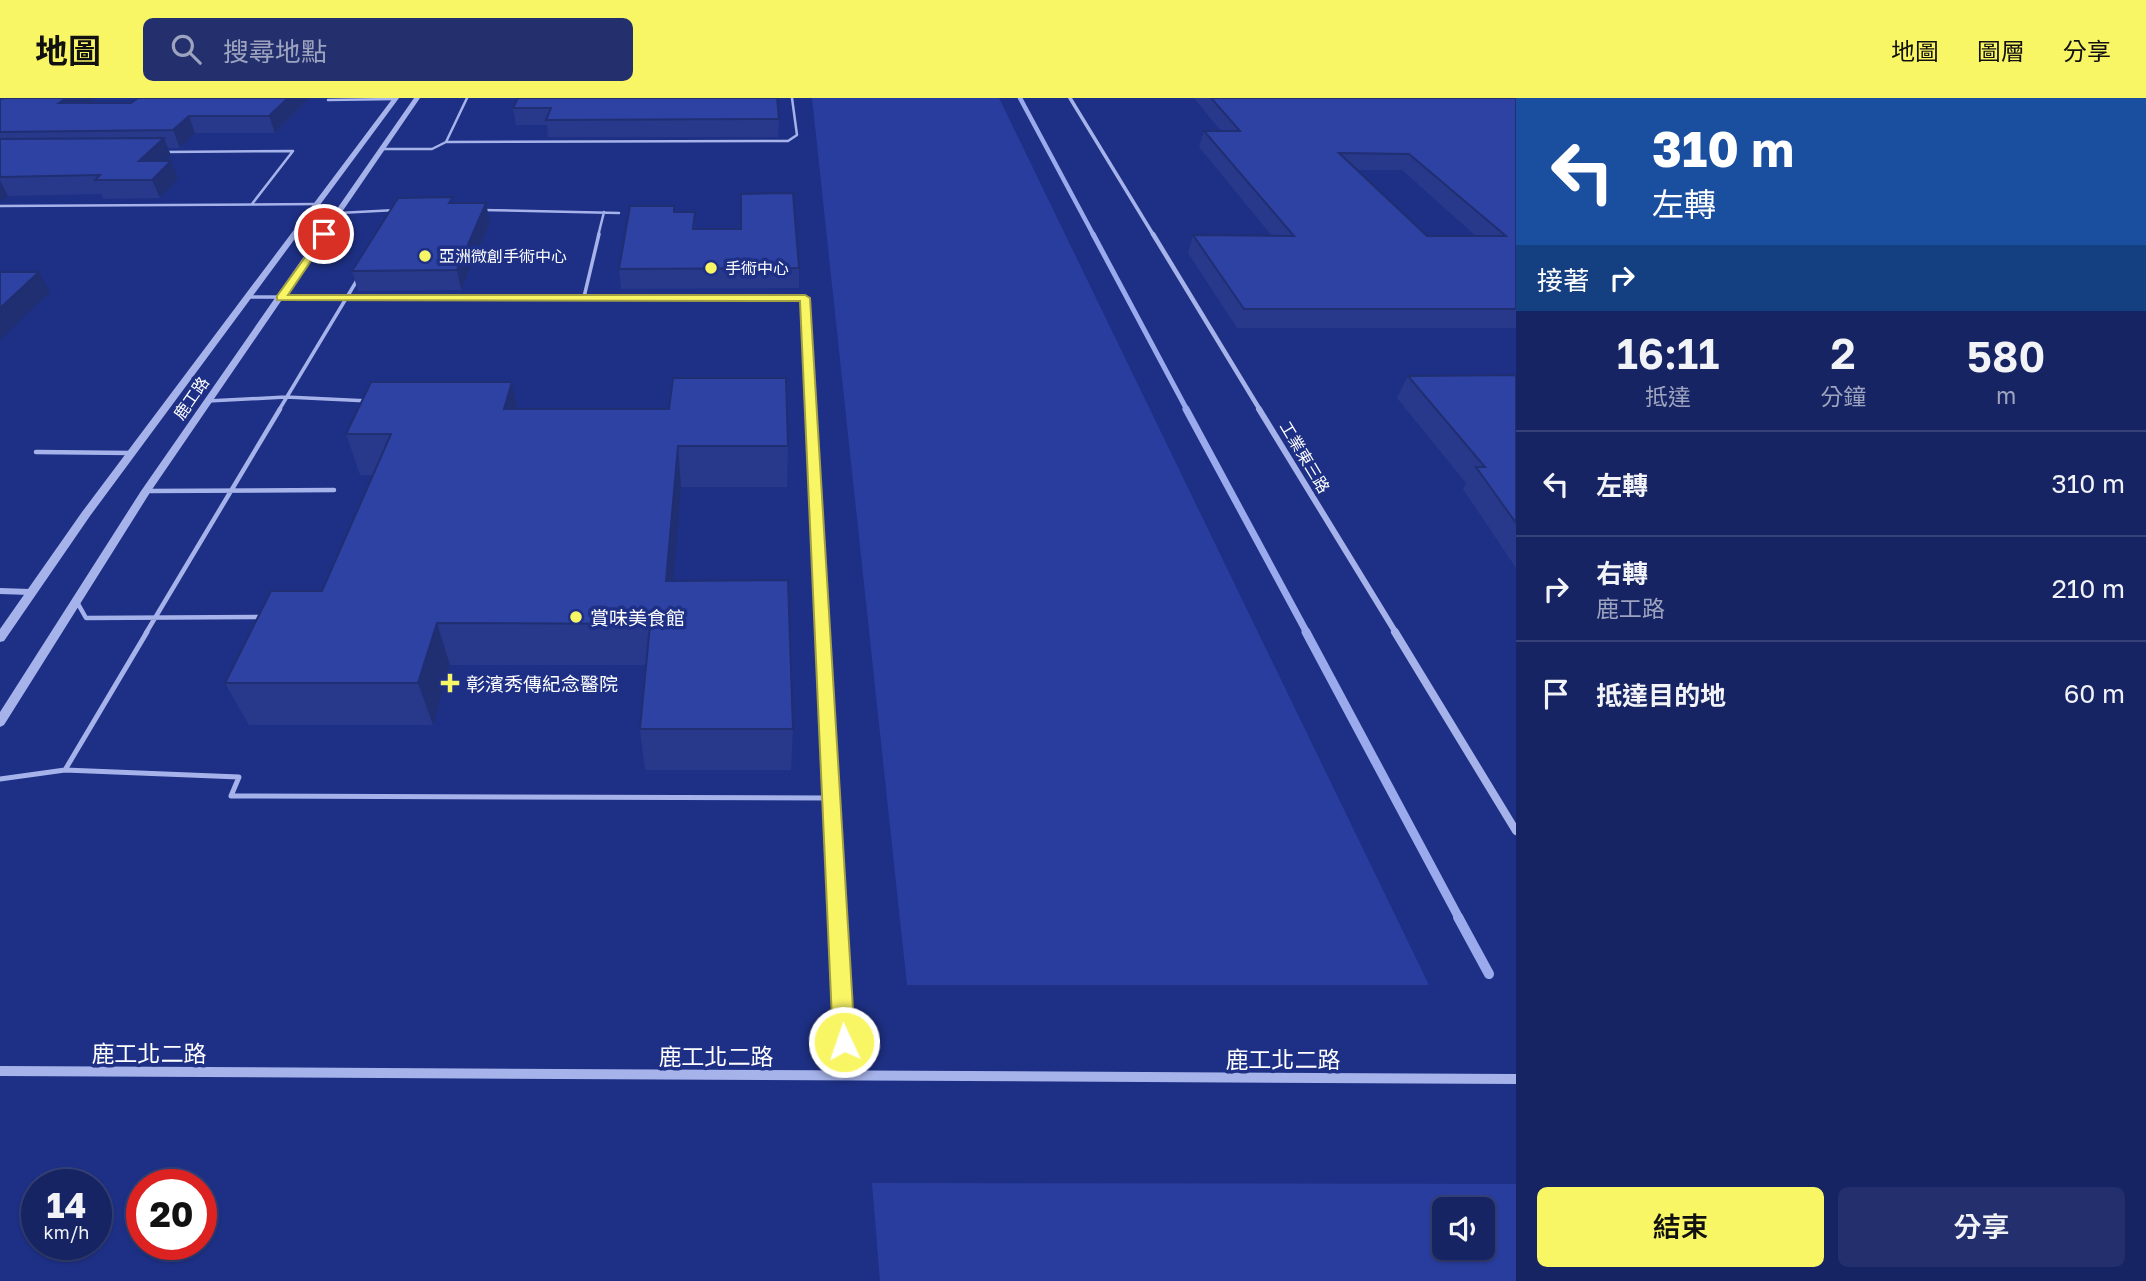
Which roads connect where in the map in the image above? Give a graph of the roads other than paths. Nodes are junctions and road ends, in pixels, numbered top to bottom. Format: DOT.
graph roads {
  1 [pos="396,98"];
  2 [pos="417,98"];
  3 [pos="467,98"];
  4 [pos="792,98"];
  5 [pos="1070,98"];
  6 [pos="328,100"];
  7 [pos="446,142"];
  8 [pos="382,149"];
  9 [pos="158,152"];
  10 [pos="252,204"];
  11 [pos="320,204"];
  12 [pos="0,206"];
  13 [pos="478,210"];
  14 [pos="604,212"];
  15 [pos="619,212"];
  16 [pos="339,213"];
  17 [pos="395,221"];
  18 [pos="360,275"];
  19 [pos="247,297"];
  20 [pos="346,297"];
  21 [pos="584,297"];
  22 [pos="280,298"];
  23 [pos="286,397"];
  24 [pos="208,401"];
  25 [pos="377,402"];
  26 [pos="36,452"];
  27 [pos="134,453"];
  28 [pos="231,489"];
  29 [pos="334,490"];
  30 [pos="146,491"];
  31 [pos="0,591"];
  32 [pos="30,592"];
  33 [pos="75,599"];
  34 [pos="155,615"];
  35 [pos="268,617"];
  36 [pos="0,638"];
  37 [pos="0,722"];
  38 [pos="65,770"];
  39 [pos="0,779"];
  40 [pos="833,798"];
  41 [pos="1516,831"];
  42 [pos="0,1071"];
  43 [pos="852,1076"];
  44 [pos="1516,1079"];
  1 -- 6 [label="lane"];
  1 -- 11 [label="street, 鹿工路"];
  2 -- 8 [label="street, 鹿工路"];
  3 -- 7 [label="lane"];
  4 -- 7 [label="lane"];
  5 -- 41 [label="street, 工業東三路"];
  7 -- 8 [label="lane"];
  8 -- 16 [label="street, 鹿工路"];
  9 -- 10 [label="lane"];
  10 -- 11 [label="lane"];
  10 -- 12 [label="lane"];
  11 -- 19 [label="street, 鹿工路"];
  13 -- 14 [label="lane"];
  14 -- 15 [label="lane"];
  14 -- 21 [label="lane"];
  16 -- 17 [label="lane"];
  16 -- 22 [label="street, 鹿工路"];
  18 -- 20 [label="lane"];
  19 -- 22 [label="lane"];
  19 -- 27 [label="street, 鹿工路"];
  20 -- 21 [label="lane"];
  20 -- 22 [label="lane"];
  20 -- 23 [label="lane"];
  21 -- 40 [label="lane"];
  22 -- 24 [label="street, 鹿工路"];
  23 -- 24 [label="lane"];
  23 -- 25 [label="lane"];
  23 -- 28 [label="lane"];
  24 -- 30 [label="street, 鹿工路"];
  26 -- 27 [label="lane"];
  27 -- 32 [label="street, 鹿工路"];
  28 -- 29 [label="lane"];
  28 -- 30 [label="lane"];
  28 -- 34 [label="lane"];
  30 -- 33 [label="street, 鹿工路"];
  31 -- 32 [label="street"];
  32 -- 36 [label="street, 鹿工路"];
  33 -- 34 [label="lane"];
  33 -- 37 [label="street, 鹿工路"];
  34 -- 35 [label="lane"];
  34 -- 38 [label="lane"];
  38 -- 39 [label="lane"];
  38 -- 40 [label="lane"];
  40 -- 43 [label="lane"];
  42 -- 43 [label="street, 鹿工北二路"];
  43 -- 44 [label="street, 鹿工北二路"];
}
